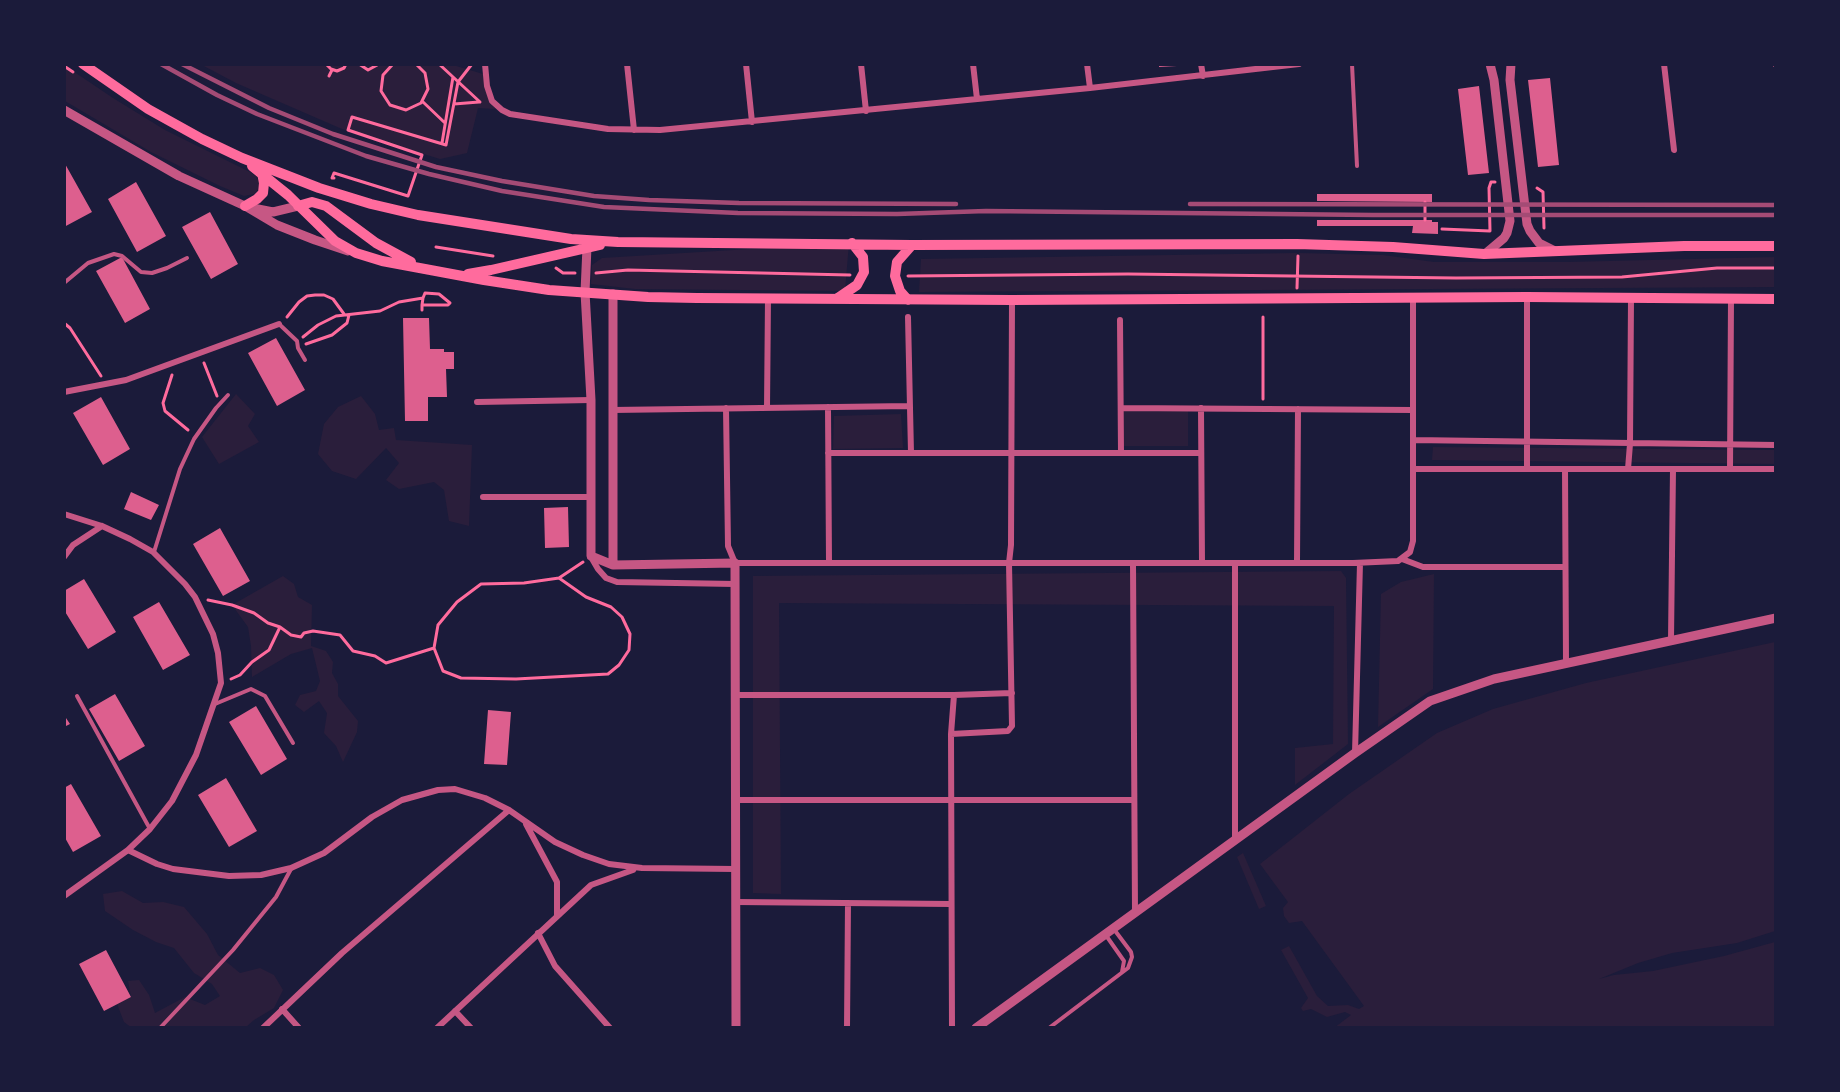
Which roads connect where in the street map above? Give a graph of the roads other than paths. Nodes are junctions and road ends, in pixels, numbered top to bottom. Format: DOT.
graph roads {
  1 [pos="83,64"];
  2 [pos="485,64"];
  3 [pos="627,64"];
  4 [pos="746,64"];
  5 [pos="861,64"];
  6 [pos="974,64"];
  7 [pos="1087,64"];
  8 [pos="1201,64"];
  9 [pos="1299,64"];
  10 [pos="1352,64"];
  11 [pos="1490,64"];
  12 [pos="1511,64"];
  13 [pos="1664,64"];
  14 [pos="1203,76"];
  15 [pos="1090,88"];
  16 [pos="977,99"];
  17 [pos="64,111"];
  18 [pos="866,111"];
  19 [pos="752,122"];
  20 [pos="634,130"];
  21 [pos="1674,150"];
  22 [pos="242,158"];
  23 [pos="1357,166"];
  24 [pos="262,173"];
  25 [pos="245,206"];
  26 [pos="298,206"];
  27 [pos="618,242"];
  28 [pos="852,243"];
  29 [pos="912,245"];
  30 [pos="1776,246"];
  31 [pos="587,247"];
  32 [pos="1558,252"];
  33 [pos="356,253"];
  34 [pos="1484,254"];
  35 [pos="187,258"];
  36 [pos="424,267"];
  37 [pos="459,274"];
  38 [pos="64,283"];
  39 [pos="585,292"];
  40 [pos="613,294"];
  41 [pos="1527,297"];
  42 [pos="768,298"];
  43 [pos="837,298"];
  44 [pos="1413,298"];
  45 [pos="1631,299"];
  46 [pos="1731,299"];
  47 [pos="1776,299"];
  48 [pos="908,300"];
  49 [pos="1012,300"];
  50 [pos="908,317"];
  51 [pos="1120,320"];
  52 [pos="280,325"];
  53 [pos="305,360"];
  54 [pos="64,392"];
  55 [pos="228,395"];
  56 [pos="591,400"];
  57 [pos="477,402"];
  58 [pos="910,406"];
  59 [pos="828,407"];
  60 [pos="726,408"];
  61 [pos="767,408"];
  62 [pos="1121,408"];
  63 [pos="1201,408"];
  64 [pos="1298,409"];
  65 [pos="612,410"];
  66 [pos="1413,410"];
  67 [pos="1413,440"];
  68 [pos="1529,443"];
  69 [pos="1630,444"];
  70 [pos="1731,444"];
  71 [pos="1776,445"];
  72 [pos="828,453"];
  73 [pos="911,453"];
  74 [pos="1012,453"];
  75 [pos="1121,453"];
  76 [pos="1201,453"];
  77 [pos="1413,469"];
  78 [pos="1527,469"];
  79 [pos="1565,469"];
  80 [pos="1628,469"];
  81 [pos="1673,469"];
  82 [pos="1730,469"];
  83 [pos="1776,469"];
  84 [pos="483,497"];
  85 [pos="591,497"];
  86 [pos="64,514"];
  87 [pos="102,526"];
  88 [pos="153,552"];
  89 [pos="591,556"];
  90 [pos="64,557"];
  91 [pos="1402,559"];
  92 [pos="1360,562"];
  93 [pos="735,563"];
  94 [pos="829,563"];
  95 [pos="1009,563"];
  96 [pos="1133,563"];
  97 [pos="1202,563"];
  98 [pos="1235,563"];
  99 [pos="1297,563"];
  100 [pos="614,565"];
  101 [pos="1565,567"];
  102 [pos="735,584"];
  103 [pos="1776,618"];
  104 [pos="1671,640"];
  105 [pos="1566,662"];
  106 [pos="1012,693"];
  107 [pos="735,695"];
  108 [pos="954,695"];
  109 [pos="77,696"];
  110 [pos="215,704"];
  111 [pos="951,734"];
  112 [pos="292,743"];
  113 [pos="1355,753"];
  114 [pos="735,800"];
  115 [pos="951,800"];
  116 [pos="1134,800"];
  117 [pos="509,810"];
  118 [pos="524,821"];
  119 [pos="150,829"];
  120 [pos="1235,840"];
  121 [pos="129,850"];
  122 [pos="291,868"];
  123 [pos="642,868"];
  124 [pos="735,869"];
  125 [pos="65,894"];
  126 [pos="736,902"];
  127 [pos="848,903"];
  128 [pos="951,904"];
  129 [pos="1135,912"];
  130 [pos="557,916"];
  131 [pos="1109,931"];
  132 [pos="538,933"];
  133 [pos="1121,975"];
  134 [pos="282,1009"];
  135 [pos="455,1011"];
  136 [pos="160,1028"];
  137 [pos="263,1028"];
  138 [pos="299,1028"];
  139 [pos="437,1028"];
  140 [pos="471,1028"];
  141 [pos="610,1028"];
  142 [pos="736,1028"];
  143 [pos="847,1028"];
  144 [pos="952,1028"];
  145 [pos="976,1028"];
  146 [pos="1049,1028"];
  1 -- 22 [label="main road"];
  2 -- 20 [label="street"];
  3 -- 20 [label="street"];
  4 -- 19 [label="street"];
  5 -- 18 [label="street"];
  6 -- 16 [label="street"];
  7 -- 15 [label="street"];
  8 -- 14 [label="street"];
  9 -- 14 [label="street"];
  10 -- 23 [label="lane"];
  11 -- 34 [label="street"];
  12 -- 32 [label="street"];
  13 -- 21 [label="street"];
  14 -- 15 [label="street"];
  15 -- 16 [label="street"];
  16 -- 18 [label="street"];
  17 -- 25 [label="street"];
  18 -- 19 [label="street"];
  19 -- 20 [label="street"];
  22 -- 24 [label="main road"];
  22 -- 27 [label="main road"];
  24 -- 25 [label="main road"];
  24 -- 26 [label="main road"];
  25 -- 26 [label="street"];
  25 -- 33 [label="street"];
  26 -- 33 [label="main road"];
  26 -- 36 [label="main road"];
  27 -- 28 [label="main road"];
  27 -- 31 [label="main road"];
  28 -- 29 [label="main road"];
  28 -- 43 [label="main road"];
  29 -- 34 [label="main road"];
  29 -- 48 [label="main road"];
  30 -- 32 [label="main road"];
  31 -- 37 [label="main road"];
  31 -- 39 [label="street"];
  32 -- 34 [label="main road"];
  33 -- 36 [label="main road"];
  35 -- 38 [label="lane"];
  36 -- 37 [label="main road"];
  37 -- 39 [label="main road"];
  39 -- 40 [label="main road"];
  39 -- 56 [label="street"];
  40 -- 42 [label="main road"];
  40 -- 65 [label="street"];
  41 -- 44 [label="main road"];
  41 -- 45 [label="main road"];
  41 -- 68 [label="street"];
  42 -- 43 [label="main road"];
  42 -- 61 [label="street"];
  43 -- 48 [label="main road"];
  44 -- 49 [label="main road"];
  44 -- 66 [label="street"];
  45 -- 46 [label="main road"];
  45 -- 69 [label="street"];
  46 -- 47 [label="main road"];
  46 -- 70 [label="street"];
  48 -- 49 [label="main road"];
  49 -- 74 [label="street"];
  50 -- 58 [label="street"];
  51 -- 62 [label="street"];
  52 -- 53 [label="lane"];
  52 -- 54 [label="street"];
  55 -- 88 [label="lane"];
  56 -- 57 [label="street"];
  56 -- 85 [label="street"];
  58 -- 59 [label="street"];
  58 -- 73 [label="street"];
  59 -- 61 [label="street"];
  59 -- 72 [label="street"];
  60 -- 61 [label="street"];
  60 -- 65 [label="street"];
  60 -- 93 [label="street"];
  62 -- 63 [label="street"];
  62 -- 75 [label="street"];
  63 -- 64 [label="street"];
  63 -- 76 [label="street"];
  64 -- 66 [label="street"];
  64 -- 99 [label="street"];
  65 -- 100 [label="street"];
  66 -- 67 [label="street"];
  67 -- 68 [label="street"];
  67 -- 77 [label="street"];
  68 -- 69 [label="street"];
  68 -- 78 [label="street"];
  69 -- 70 [label="street"];
  69 -- 80 [label="street"];
  70 -- 71 [label="street"];
  70 -- 82 [label="street"];
  72 -- 73 [label="street"];
  72 -- 94 [label="street"];
  73 -- 74 [label="street"];
  74 -- 75 [label="street"];
  74 -- 95 [label="street"];
  75 -- 76 [label="street"];
  76 -- 97 [label="street"];
  77 -- 78 [label="street"];
  77 -- 91 [label="street"];
  78 -- 79 [label="street"];
  79 -- 80 [label="street"];
  79 -- 101 [label="street"];
  80 -- 81 [label="street"];
  81 -- 82 [label="street"];
  81 -- 104 [label="street"];
  82 -- 83 [label="street"];
  84 -- 85 [label="street"];
  85 -- 89 [label="street"];
  86 -- 87 [label="street"];
  87 -- 88 [label="street"];
  87 -- 90 [label="street"];
  88 -- 110 [label="street"];
  89 -- 100 [label="street"];
  89 -- 102 [label="street"];
  91 -- 92 [label="street"];
  91 -- 101 [label="street"];
  92 -- 99 [label="street"];
  92 -- 113 [label="street"];
  93 -- 94 [label="street"];
  93 -- 100 [label="street"];
  93 -- 102 [label="street"];
  94 -- 95 [label="street"];
  95 -- 96 [label="street"];
  95 -- 106 [label="street"];
  96 -- 97 [label="street"];
  96 -- 116 [label="street"];
  97 -- 98 [label="street"];
  98 -- 99 [label="street"];
  98 -- 120 [label="street"];
  101 -- 105 [label="street"];
  102 -- 107 [label="street"];
  103 -- 104 [label="street"];
  104 -- 105 [label="street"];
  105 -- 113 [label="street"];
  106 -- 108 [label="street"];
  106 -- 111 [label="street"];
  107 -- 108 [label="street"];
  107 -- 114 [label="street"];
  108 -- 111 [label="street"];
  109 -- 119 [label="lane"];
  110 -- 112 [label="lane"];
  110 -- 119 [label="street"];
  111 -- 115 [label="street"];
  113 -- 120 [label="street"];
  114 -- 115 [label="street"];
  114 -- 124 [label="street"];
  115 -- 116 [label="street"];
  115 -- 128 [label="street"];
  116 -- 129 [label="street"];
  117 -- 118 [label="street"];
  117 -- 122 [label="street"];
  117 -- 134 [label="street"];
  118 -- 123 [label="street"];
  118 -- 130 [label="street"];
  119 -- 121 [label="street"];
  120 -- 129 [label="street"];
  121 -- 122 [label="street"];
  121 -- 125 [label="street"];
  122 -- 136 [label="lane"];
  123 -- 124 [label="street"];
  123 -- 130 [label="street"];
  124 -- 126 [label="street"];
  126 -- 127 [label="street"];
  126 -- 142 [label="street"];
  127 -- 128 [label="street"];
  127 -- 143 [label="street"];
  128 -- 144 [label="street"];
  129 -- 131 [label="street"];
  130 -- 132 [label="street"];
  131 -- 133 [label="lane"];
  131 -- 133 [label="lane"];
  131 -- 145 [label="street"];
  132 -- 135 [label="street"];
  132 -- 141 [label="street"];
  133 -- 146 [label="lane"];
  134 -- 137 [label="street"];
  134 -- 138 [label="street"];
  135 -- 139 [label="street"];
  135 -- 140 [label="street"];
}
